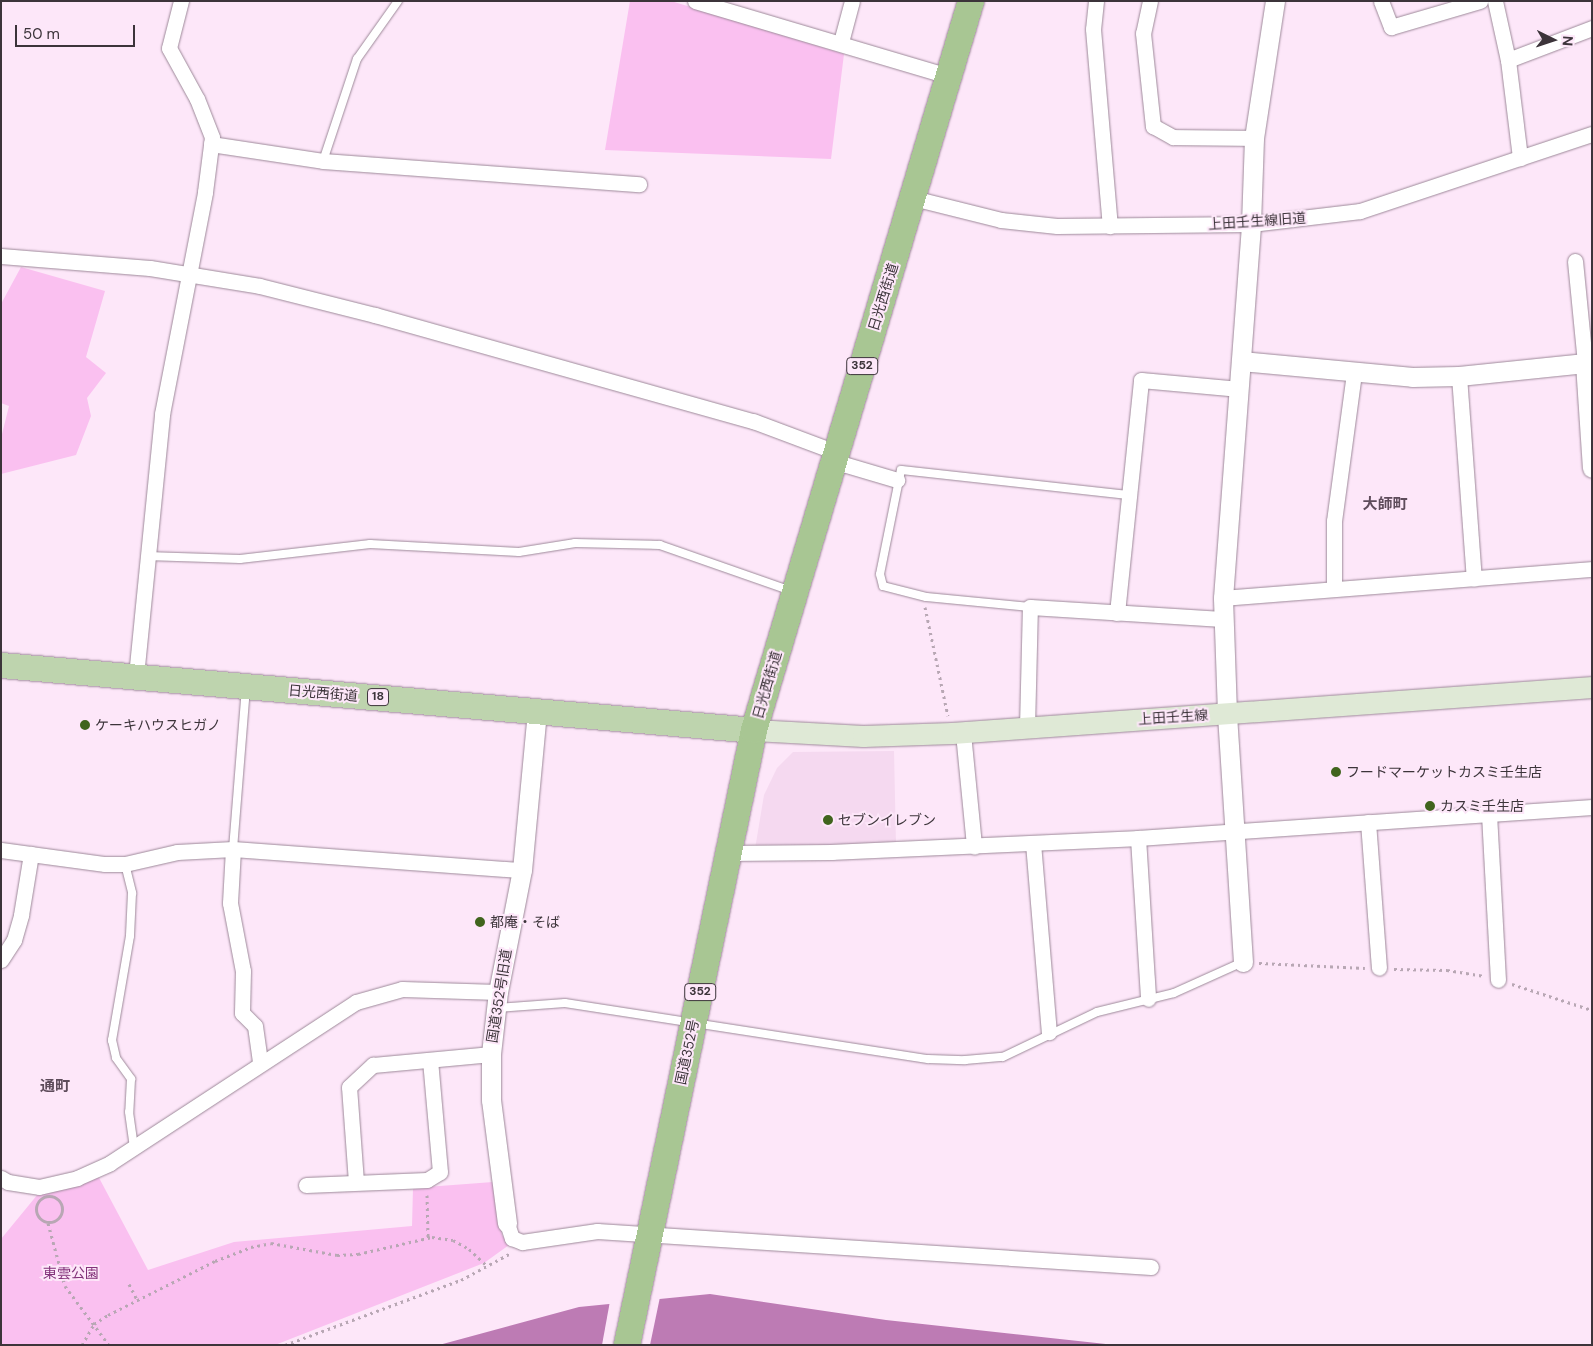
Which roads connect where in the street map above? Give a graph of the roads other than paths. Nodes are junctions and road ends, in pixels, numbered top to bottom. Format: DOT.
graph roads {
  1 [pos="181,1"];
  2 [pos="398,1"];
  3 [pos="694,1"];
  4 [pos="852,1"];
  5 [pos="971,1"];
  6 [pos="1096,1"];
  7 [pos="1150,1"];
  8 [pos="1275,1"];
  9 [pos="1381,1"];
  10 [pos="1480,1"];
  11 [pos="1496,1"];
  12 [pos="737,7"];
  13 [pos="1592,28"];
  14 [pos="842,42"];
  15 [pos="1508,60"];
  16 [pos="949,76"];
  17 [pos="1592,134"];
  18 [pos="1254,138"];
  19 [pos="211,144"];
  20 [pos="1520,158"];
  21 [pos="323,162"];
  22 [pos="639,184"];
  23 [pos="913,198"];
  24 [pos="1251,224"];
  25 [pos="1110,226"];
  26 [pos="1,256"];
  27 [pos="1575,260"];
  28 [pos="190,273"];
  29 [pos="1241,361"];
  30 [pos="1588,363"];
  31 [pos="1354,373"];
  32 [pos="1459,376"];
  33 [pos="1240,389"];
  34 [pos="835,456"];
  35 [pos="1592,468"];
  36 [pos="897,480"];
  37 [pos="1128,495"];
  38 [pos="146,556"];
  39 [pos="1592,569"];
  40 [pos="1474,578"];
  41 [pos="1334,588"];
  42 [pos="794,592"];
  43 [pos="1223,598"];
  44 [pos="1030,607"];
  45 [pos="1117,613"];
  46 [pos="1223,619"];
  47 [pos="1,665"];
  48 [pos="136,676"];
  49 [pos="246,686"];
  50 [pos="1592,686"];
  51 [pos="537,711"];
  52 [pos="1227,713"];
  53 [pos="1027,727"];
  54 [pos="754,730"];
  55 [pos="958,733"];
  56 [pos="1592,807"];
  57 [pos="1489,814"];
  58 [pos="1368,822"];
  59 [pos="1235,832"];
  60 [pos="1138,838"];
  61 [pos="1033,843"];
  62 [pos="974,846"];
  63 [pos="233,849"];
  64 [pos="1,850"];
  65 [pos="31,854"];
  66 [pos="728,854"];
  67 [pos="126,864"];
  68 [pos="522,870"];
  69 [pos="1,960"];
  70 [pos="1244,962"];
  71 [pos="1379,968"];
  72 [pos="1498,980"];
  73 [pos="1148,999"];
  74 [pos="497,1000"];
  75 [pos="694,1021"];
  76 [pos="1049,1032"];
  77 [pos="491,1054"];
  78 [pos="430,1060"];
  79 [pos="260,1063"];
  80 [pos="134,1147"];
  81 [pos="1,1178"];
  82 [pos="356,1182"];
  83 [pos="306,1185"];
  84 [pos="507,1223"];
  85 [pos="648,1245"];
  86 [pos="1151,1267"];
  87 [pos="627,1345"];
  1 -- 19 [label="street"];
  2 -- 21 [label="lane"];
  3 -- 12 [label="street"];
  4 -- 14 [label="street"];
  5 -- 16 [label="highway, 日光西街道 / 352"];
  6 -- 25 [label="street"];
  7 -- 18 [label="street"];
  8 -- 18 [label="street"];
  9 -- 10 [label="street"];
  11 -- 15 [label="street"];
  12 -- 14 [label="street"];
  13 -- 15 [label="street"];
  14 -- 16 [label="street"];
  15 -- 20 [label="street"];
  16 -- 23 [label="highway, 日光西街道 / 352"];
  17 -- 20 [label="street, 上田壬生線旧道"];
  18 -- 24 [label="street"];
  19 -- 21 [label="street"];
  19 -- 28 [label="street"];
  20 -- 24 [label="street, 上田壬生線旧道"];
  21 -- 22 [label="street"];
  23 -- 25 [label="street, 上田壬生線旧道"];
  23 -- 34 [label="highway, 日光西街道 / 352"];
  24 -- 25 [label="street, 上田壬生線旧道"];
  24 -- 29 [label="street"];
  26 -- 28 [label="street"];
  27 -- 30 [label="street"];
  28 -- 34 [label="street"];
  28 -- 38 [label="street"];
  29 -- 31 [label="street"];
  29 -- 33 [label="street"];
  30 -- 32 [label="street"];
  30 -- 35 [label="street"];
  31 -- 32 [label="street"];
  31 -- 41 [label="street"];
  32 -- 40 [label="street"];
  33 -- 37 [label="street"];
  33 -- 43 [label="street"];
  34 -- 36 [label="street"];
  34 -- 42 [label="highway, 日光西街道 / 352"];
  36 -- 37 [label="lane"];
  36 -- 44 [label="lane"];
  37 -- 45 [label="street"];
  38 -- 42 [label="lane"];
  38 -- 48 [label="street"];
  39 -- 40 [label="street"];
  40 -- 41 [label="street"];
  41 -- 43 [label="street"];
  42 -- 54 [label="highway, 日光西街道 / 352"];
  43 -- 46 [label="street"];
  44 -- 45 [label="street"];
  44 -- 53 [label="street"];
  45 -- 46 [label="street"];
  46 -- 52 [label="street"];
  47 -- 48 [label="main road, 日光西街道 / 18"];
  48 -- 49 [label="main road, 日光西街道 / 18"];
  49 -- 51 [label="main road, 日光西街道 / 18"];
  49 -- 63 [label="lane"];
  50 -- 52 [label="main road, 上田壬生線"];
  51 -- 54 [label="main road, 日光西街道 / 18"];
  51 -- 68 [label="street, 国道352号旧道"];
  52 -- 53 [label="main road, 上田壬生線"];
  52 -- 59 [label="street"];
  53 -- 55 [label="main road, 上田壬生線"];
  54 -- 55 [label="main road, 上田壬生線"];
  54 -- 66 [label="highway, 国道352号 / 352"];
  55 -- 62 [label="street"];
  56 -- 57 [label="street"];
  57 -- 58 [label="street"];
  57 -- 72 [label="street"];
  58 -- 59 [label="street"];
  58 -- 71 [label="street"];
  59 -- 60 [label="street"];
  59 -- 70 [label="street"];
  60 -- 61 [label="street"];
  60 -- 73 [label="street"];
  61 -- 62 [label="street"];
  61 -- 76 [label="street"];
  62 -- 66 [label="street"];
  63 -- 67 [label="street"];
  63 -- 68 [label="street"];
  63 -- 79 [label="street"];
  64 -- 65 [label="street"];
  65 -- 67 [label="street"];
  65 -- 69 [label="street"];
  66 -- 75 [label="highway, 国道352号 / 352"];
  67 -- 80 [label="lane"];
  68 -- 74 [label="street, 国道352号旧道"];
  70 -- 73 [label="lane"];
  73 -- 76 [label="lane"];
  74 -- 75 [label="lane"];
  74 -- 77 [label="street, 国道352号旧道"];
  74 -- 79 [label="street"];
  75 -- 76 [label="lane"];
  75 -- 85 [label="highway, 国道352号 / 352"];
  77 -- 78 [label="street"];
  77 -- 84 [label="street, 国道352号旧道"];
  78 -- 82 [label="street"];
  78 -- 82 [label="street"];
  79 -- 80 [label="street"];
  80 -- 81 [label="street"];
  82 -- 83 [label="street"];
  84 -- 85 [label="street"];
  85 -- 86 [label="street"];
  85 -- 87 [label="highway, 国道352号 / 352"];
}
